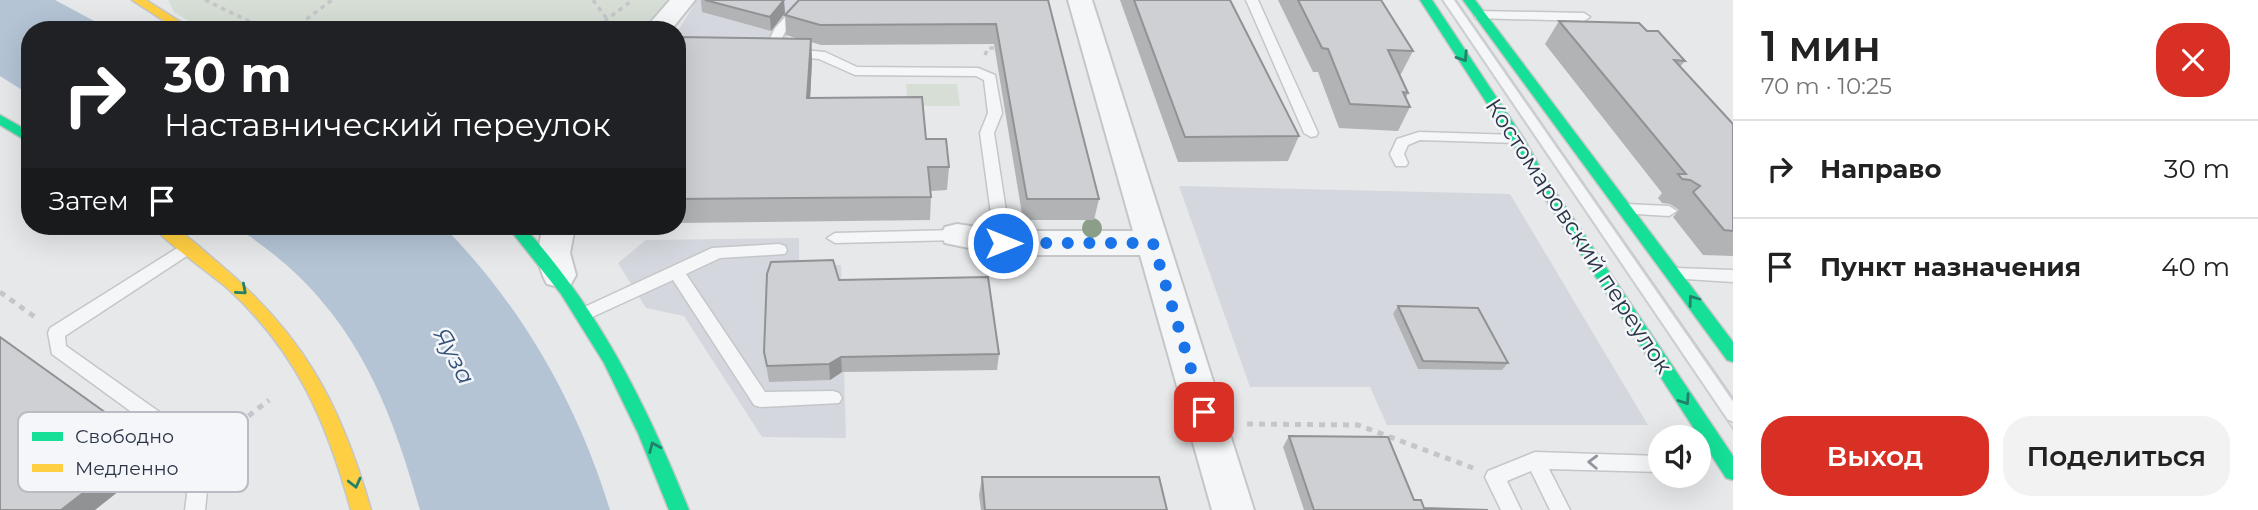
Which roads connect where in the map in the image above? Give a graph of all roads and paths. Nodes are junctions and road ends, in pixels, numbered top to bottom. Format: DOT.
graph roads {
  1 [pos="138,0"];
  2 [pos="205,0"];
  3 [pos="332,0"];
  4 [pos="593,0"];
  5 [pos="633,0"];
  6 [pos="683,0"];
  7 [pos="808,0"];
  8 [pos="1080,0"];
  9 [pos="1252,0"];
  10 [pos="1426,0"];
  11 [pos="1449,0"];
  12 [pos="1469,0"];
  13 [pos="1479,15"];
  14 [pos="1584,17"];
  15 [pos="607,19"];
  16 [pos="172,21"];
  17 [pos="248,21"];
  18 [pos="304,21"];
  19 [pos="665,21"];
  20 [pos="1001,48"];
  21 [pos="1493,64"];
  22 [pos="978,72"];
  23 [pos="1547,111"];
  24 [pos="0,119"];
  25 [pos="21,133"];
  26 [pos="1311,133"];
  27 [pos="1517,139"];
  28 [pos="1401,163"];
  29 [pos="1625,209"];
  30 [pos="1669,211"];
  31 [pos="174,235"];
  32 [pos="522,235"];
  33 [pos="557,235"];
  34 [pos="957,235"];
  35 [pos="835,238"];
  36 [pos="1003,243"];
  37 [pos="1153,243"];
  38 [pos="190,246"];
  39 [pos="779,250"];
  40 [pos="676,271"];
  41 [pos="1674,274"];
  42 [pos="559,275"];
  43 [pos="1733,276"];
  44 [pos="0,292"];
  45 [pos="14,301"];
  46 [pos="584,314"];
  47 [pos="1733,355"];
  48 [pos="832,398"];
  49 [pos="269,400"];
  50 [pos="145,412"];
  51 [pos="1733,414"];
  52 [pos="248,417"];
  53 [pos="1247,424"];
  54 [pos="1535,460"];
  55 [pos="1648,464"];
  56 [pos="1724,467"];
  57 [pos="1495,477"];
  58 [pos="197,492"];
  59 [pos="195,510"];
  60 [pos="361,510"];
  61 [pos="679,510"];
  62 [pos="1233,510"];
  63 [pos="1511,510"];
  64 [pos="1560,510"];
  1 -- 16 [label="main road"];
  2 -- 17 [label="path"];
  3 -- 18 [label="path"];
  4 -- 15 [label="path"];
  5 -- 15 [label="path"];
  6 -- 19 [label="street"];
  7 -- 22 [label="lane"];
  8 -- 37 [label="street"];
  9 -- 26 [label="lane"];
  10 -- 27 [label="main road, Костомаровский переулок, one-way"];
  11 -- 21 [label="lane"];
  12 -- 13 [label="main road, Костомаровский переулок"];
  13 -- 14 [label="lane"];
  13 -- 23 [label="main road, Костомаровский переулок"];
  20 -- 22 [label="path"];
  21 -- 23 [label="lane"];
  21 -- 51 [label="lane"];
  22 -- 36 [label="lane"];
  23 -- 29 [label="main road, Костомаровский переулок"];
  24 -- 25 [label="main road"];
  27 -- 28 [label="lane"];
  27 -- 56 [label="main road, Костомаровский переулок, one-way"];
  29 -- 30 [label="lane"];
  29 -- 41 [label="main road, Костомаровский переулок"];
  31 -- 38 [label="main road"];
  32 -- 42 [label="main road"];
  33 -- 42 [label="street"];
  34 -- 35 [label="lane"];
  34 -- 36 [label="street"];
  36 -- 37 [label="street"];
  37 -- 62 [label="street"];
  38 -- 50 [label="lane"];
  38 -- 60 [label="main road, one-way"];
  39 -- 40 [label="lane"];
  40 -- 46 [label="lane"];
  40 -- 48 [label="lane"];
  41 -- 43 [label="lane"];
  47 -- 41 [label="main road, Костомаровский переулок, one-way"];
  42 -- 46 [label="main road"];
  44 -- 45 [label="path"];
  61 -- 46 [label="main road, one-way"];
  49 -- 52 [label="path"];
  53 -- 57 [label="path"];
  55 -- 54 [label="lane, one-way"];
  54 -- 57 [label="lane"];
  54 -- 64 [label="lane"];
  57 -- 63 [label="lane"];
  58 -- 59 [label="lane"];
}
